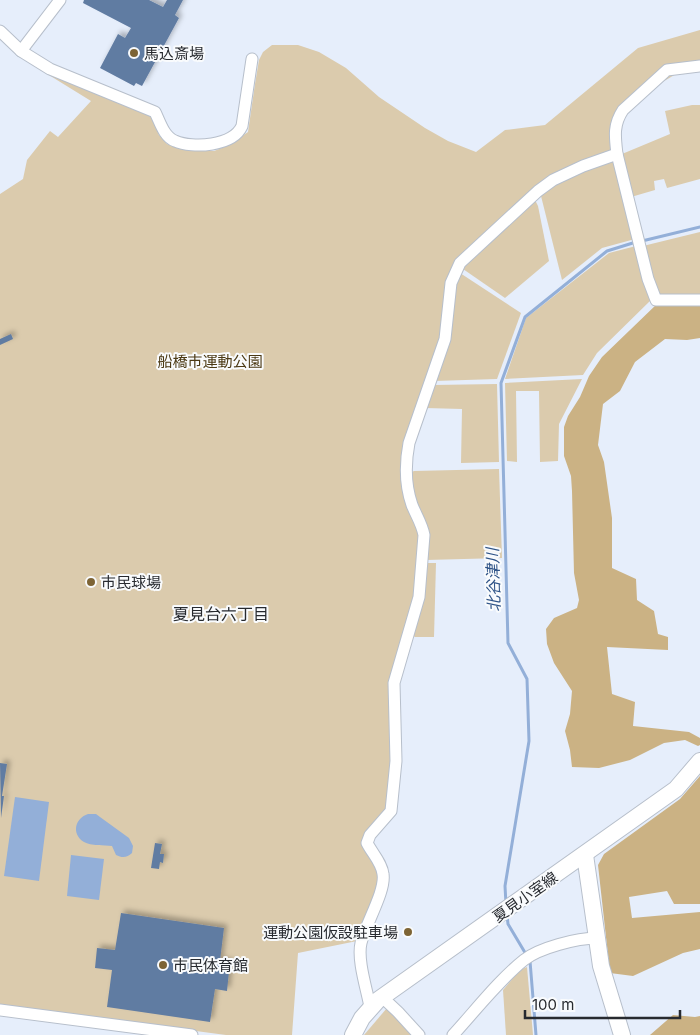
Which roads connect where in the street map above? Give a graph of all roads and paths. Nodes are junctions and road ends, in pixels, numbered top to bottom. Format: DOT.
graph roads {
  1 [pos="60,0"];
  2 [pos="0,31"];
  3 [pos="21,51"];
  4 [pos="252,60"];
  5 [pos="700,66"];
  6 [pos="617,154"];
  7 [pos="700,300"];
  8 [pos="700,761"];
  9 [pos="585,855"];
  10 [pos="597,938"];
  11 [pos="376,1002"];
  12 [pos="0,1011"];
  13 [pos="113,1030"];
  14 [pos="145,1032"];
  15 [pos="187,1035"];
  16 [pos="192,1035"];
  17 [pos="353,1035"];
  18 [pos="419,1035"];
  19 [pos="453,1035"];
  20 [pos="622,1035"];
  1 -- 3 [label="street"];
  2 -- 3 [label="street"];
  3 -- 4 [label="street"];
  5 -- 6 [label="street"];
  6 -- 7 [label="street"];
  6 -- 11 [label="street"];
  8 -- 9 [label="main road, 夏見小室線"];
  9 -- 10 [label="main road"];
  9 -- 11 [label="main road, 夏見小室線"];
  10 -- 19 [label="street"];
  10 -- 20 [label="main road"];
  11 -- 17 [label="main road, 夏見小室線"];
  11 -- 18 [label="street"];
  12 -- 13 [label="street"];
  13 -- 14 [label="street"];
  14 -- 15 [label="street"];
  15 -- 16 [label="street"];
}
